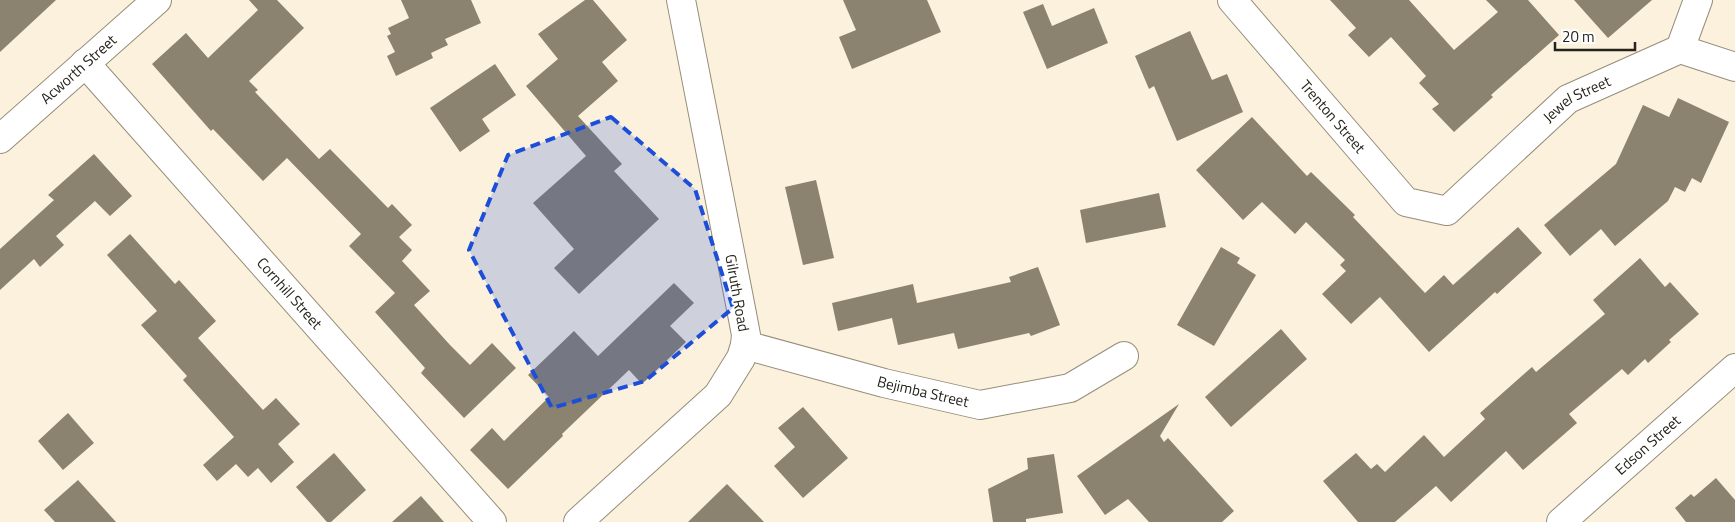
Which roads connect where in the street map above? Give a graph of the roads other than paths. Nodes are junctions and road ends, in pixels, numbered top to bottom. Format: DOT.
graph roads {
  1 [pos="157,0"];
  2 [pos="681,0"];
  3 [pos="1232,0"];
  4 [pos="1698,0"];
  5 [pos="1680,49"];
  6 [pos="85,63"];
  7 [pos="1735,67"];
  8 [pos="5,125"];
  9 [pos="1447,211"];
  10 [pos="745,345"];
  11 [pos="1124,356"];
  12 [pos="1735,368"];
  13 [pos="492,522"];
  14 [pos="578,522"];
  15 [pos="1561,522"];
  1 -- 6 [label="street, Acworth Street"];
  2 -- 10 [label="street, Gilruth Road"];
  3 -- 9 [label="street, Trenton Street"];
  4 -- 5 [label="street"];
  5 -- 7 [label="street"];
  5 -- 9 [label="street, Jewel Street"];
  6 -- 8 [label="street, Acworth Street"];
  6 -- 13 [label="street, Cornhill Street"];
  10 -- 11 [label="street, Bejimba Street"];
  10 -- 14 [label="street, Gilruth Road"];
  12 -- 15 [label="street, Edson Street"];
}
